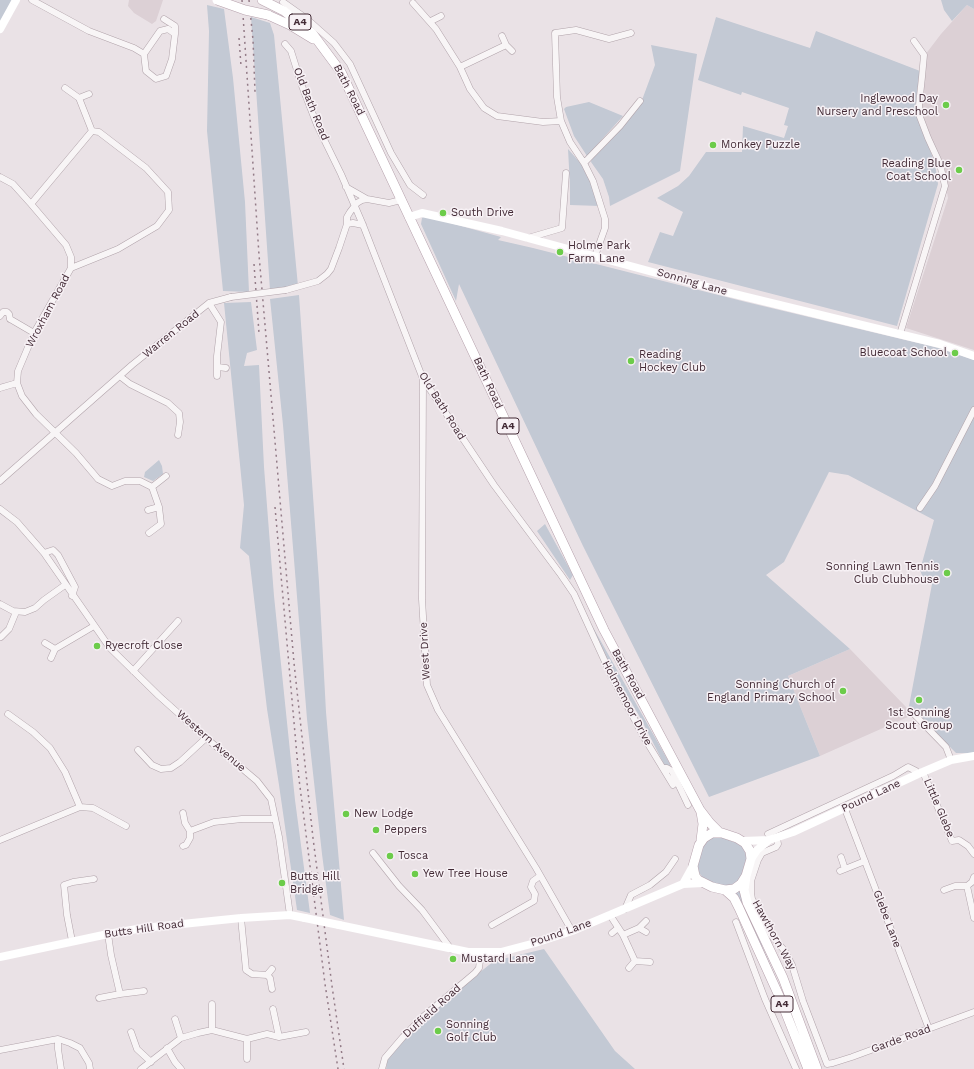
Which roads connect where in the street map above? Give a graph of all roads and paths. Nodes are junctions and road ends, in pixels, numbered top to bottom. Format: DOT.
graph roads {
  1 [pos="16,0"];
  2 [pos="32,0"];
  3 [pos="217,0"];
  4 [pos="266,2"];
  5 [pos="283,2"];
  6 [pos="413,3"];
  7 [pos="441,16"];
  8 [pos="164,19"];
  9 [pos="431,21"];
  10 [pos="0,29"];
  11 [pos="631,33"];
  12 [pos="176,34"];
  13 [pos="502,36"];
  14 [pos="914,41"];
  15 [pos="285,44"];
  16 [pos="506,45"];
  17 [pos="325,49"];
  18 [pos="512,51"];
  19 [pos="144,54"];
  20 [pos="460,67"];
  21 [pos="357,77"];
  22 [pos="347,83"];
  23 [pos="65,88"];
  24 [pos="89,94"];
  25 [pos="78,98"];
  26 [pos="640,101"];
  27 [pos="561,121"];
  28 [pos="92,131"];
  29 [pos="584,163"];
  30 [pos="566,173"];
  31 [pos="0,177"];
  32 [pos="346,186"];
  33 [pos="423,195"];
  34 [pos="368,199"];
  35 [pos="401,200"];
  36 [pos="31,204"];
  37 [pos="355,207"];
  38 [pos="409,217"];
  39 [pos="347,224"];
  40 [pos="362,225"];
  41 [pos="528,238"];
  42 [pos="595,256"];
  43 [pos="71,268"];
  44 [pos="210,303"];
  45 [pos="0,316"];
  46 [pos="34,333"];
  47 [pos="900,334"];
  48 [pos="974,356"];
  49 [pos="218,368"];
  50 [pos="226,368"];
  51 [pos="217,376"];
  52 [pos="121,377"];
  53 [pos="423,379"];
  54 [pos="17,383"];
  55 [pos="0,388"];
  56 [pos="974,410"];
  57 [pos="55,433"];
  58 [pos="178,435"];
  59 [pos="166,476"];
  60 [pos="0,481"];
  61 [pos="152,487"];
  62 [pos="159,507"];
  63 [pos="920,508"];
  64 [pos="0,509"];
  65 [pos="148,510"];
  66 [pos="149,533"];
  67 [pos="44,553"];
  68 [pos="65,585"];
  69 [pos="72,596"];
  70 [pos="589,599"];
  71 [pos="578,603"];
  72 [pos="0,604"];
  73 [pos="16,612"];
  74 [pos="178,621"];
  75 [pos="94,626"];
  76 [pos="1,637"];
  77 [pos="45,643"];
  78 [pos="55,649"];
  79 [pos="51,658"];
  80 [pos="133,671"];
  81 [pos="912,712"];
  82 [pos="8,714"];
  83 [pos="206,738"];
  84 [pos="138,750"];
  85 [pos="974,756"];
  86 [pos="951,760"];
  87 [pos="664,768"];
  88 [pos="921,773"];
  89 [pos="673,785"];
  90 [pos="688,805"];
  91 [pos="80,807"];
  92 [pos="845,809"];
  93 [pos="700,810"];
  94 [pos="183,813"];
  95 [pos="275,819"];
  96 [pos="790,823"];
  97 [pos="126,826"];
  98 [pos="190,831"];
  99 [pos="720,832"];
  100 [pos="793,832"];
  101 [pos="769,837"];
  102 [pos="777,838"];
  103 [pos="0,840"];
  104 [pos="702,840"];
  105 [pos="743,840"];
  106 [pos="184,846"];
  107 [pos="372,853"];
  108 [pos="974,854"];
  109 [pos="841,857"];
  110 [pos="675,858"];
  111 [pos="751,859"];
  112 [pos="865,861"];
  113 [pos="693,866"];
  114 [pos="540,876"];
  115 [pos="746,876"];
  116 [pos="974,877"];
  117 [pos="94,880"];
  118 [pos="703,883"];
  119 [pos="683,884"];
  120 [pos="966,886"];
  121 [pos="725,890"];
  122 [pos="944,890"];
  123 [pos="625,909"];
  124 [pos="290,915"];
  125 [pos="610,915"];
  126 [pos="241,918"];
  127 [pos="974,918"];
  128 [pos="646,921"];
  129 [pos="736,922"];
  130 [pos="492,924"];
  131 [pos="618,928"];
  132 [pos="638,928"];
  133 [pos="572,931"];
  134 [pos="646,932"];
  135 [pos="612,933"];
  136 [pos="108,934"];
  137 [pos="622,935"];
  138 [pos="72,941"];
  139 [pos="451,949"];
  140 [pos="481,953"];
  141 [pos="0,957"];
  142 [pos="635,961"];
  143 [pos="650,962"];
  144 [pos="629,968"];
  145 [pos="272,969"];
  146 [pos="267,975"];
  147 [pos="783,978"];
  148 [pos="773,984"];
  149 [pos="272,989"];
  150 [pos="762,989"];
  151 [pos="144,991"];
  152 [pos="120,994"];
  153 [pos="99,998"];
  154 [pos="212,1004"];
  155 [pos="273,1008"];
  156 [pos="974,1012"];
  157 [pos="175,1019"];
  158 [pos="265,1027"];
  159 [pos="929,1029"];
  160 [pos="212,1030"];
  161 [pos="131,1032"];
  162 [pos="306,1032"];
  163 [pos="267,1034"];
  164 [pos="279,1037"];
  165 [pos="181,1038"];
  166 [pos="58,1039"];
  167 [pos="247,1039"];
  168 [pos="167,1048"];
  169 [pos="0,1050"];
  170 [pos="246,1059"];
  171 [pos="151,1062"];
  172 [pos="826,1064"];
  173 [pos="61,1069"];
  174 [pos="90,1069"];
  175 [pos="141,1069"];
  176 [pos="182,1069"];
  177 [pos="382,1069"];
  178 [pos="796,1069"];
  179 [pos="808,1069"];
  180 [pos="817,1069"];
  1 -- 10 [label="street"];
  2 -- 19 [label="street"];
  3 -- 17 [label="main road, A4, bridge"];
  4 -- 17 [label="main road, Bath Road / A4"];
  5 -- 21 [label="street"];
  6 -- 9 [label="street"];
  7 -- 9 [label="street"];
  8 -- 12 [label="street"];
  9 -- 20 [label="street"];
  11 -- 27 [label="street"];
  12 -- 19 [label="street"];
  12 -- 19 [label="street"];
  13 -- 16 [label="street"];
  14 -- 47 [label="street"];
  15 -- 32 [label="street, Old Bath Road"];
  16 -- 18 [label="street"];
  16 -- 20 [label="street"];
  17 -- 22 [label="main road, Bath Road / A4"];
  20 -- 27 [label="street"];
  21 -- 22 [label="street"];
  21 -- 33 [label="street"];
  22 -- 35 [label="main road, Bath Road / A4"];
  23 -- 25 [label="street"];
  24 -- 25 [label="street"];
  25 -- 28 [label="street"];
  26 -- 29 [label="street"];
  27 -- 29 [label="street"];
  28 -- 36 [label="street"];
  28 -- 43 [label="street"];
  29 -- 42 [label="street"];
  30 -- 41 [label="street"];
  31 -- 36 [label="street, Wroxham Road"];
  32 -- 34 [label="street"];
  32 -- 37 [label="street, Old Bath Road"];
  34 -- 35 [label="street"];
  34 -- 37 [label="street"];
  35 -- 38 [label="main road, Bath Road / A4"];
  36 -- 43 [label="street, Wroxham Road"];
  37 -- 39 [label="street, Warren Road"];
  37 -- 40 [label="street, Old Bath Road"];
  38 -- 41 [label="street, Sonning Lane"];
  38 -- 70 [label="main road, Bath Road / A4"];
  39 -- 40 [label="street"];
  39 -- 44 [label="street, Warren Road, bridge"];
  40 -- 53 [label="street, Old Bath Road"];
  41 -- 42 [label="street, Sonning Lane"];
  42 -- 47 [label="street, Sonning Lane"];
  43 -- 46 [label="street, Wroxham Road"];
  44 -- 49 [label="street"];
  44 -- 52 [label="street, Warren Road"];
  45 -- 46 [label="street"];
  46 -- 54 [label="street, Wroxham Road"];
  47 -- 48 [label="street, Sonning Lane"];
  49 -- 50 [label="street"];
  49 -- 51 [label="street"];
  52 -- 57 [label="street, Warren Road"];
  52 -- 58 [label="street"];
  53 -- 71 [label="street, Old Bath Road"];
  53 -- 114 [label="street, West Drive"];
  54 -- 55 [label="street"];
  54 -- 57 [label="street"];
  56 -- 63 [label="street"];
  57 -- 60 [label="street, Warren Road"];
  57 -- 61 [label="street"];
  59 -- 61 [label="street"];
  61 -- 62 [label="street"];
  62 -- 65 [label="street"];
  62 -- 66 [label="street"];
  64 -- 67 [label="street, Western Avenue"];
  67 -- 68 [label="street, Western Avenue"];
  67 -- 69 [label="street"];
  68 -- 69 [label="street, Western Avenue"];
  68 -- 73 [label="street"];
  69 -- 75 [label="street, Western Avenue"];
  70 -- 71 [label="street"];
  70 -- 93 [label="main road, Bath Road / A4"];
  71 -- 87 [label="street, Holmemoor Drive"];
  72 -- 73 [label="street"];
  73 -- 76 [label="street"];
  74 -- 80 [label="street"];
  75 -- 78 [label="street"];
  75 -- 80 [label="street, Western Avenue"];
  77 -- 78 [label="street"];
  78 -- 79 [label="street"];
  80 -- 83 [label="street, Western Avenue"];
  81 -- 86 [label="street"];
  82 -- 91 [label="street"];
  83 -- 84 [label="street"];
  83 -- 95 [label="street, Western Avenue"];
  85 -- 86 [label="street, Pound Lane"];
  86 -- 88 [label="street, Pound Lane"];
  87 -- 89 [label="street, Holmemoor Drive"];
  87 -- 90 [label="street, Holmemoor Drive"];
  88 -- 92 [label="street, Pound Lane"];
  88 -- 96 [label="street"];
  88 -- 108 [label="street, Little Glebe"];
  91 -- 97 [label="street"];
  91 -- 103 [label="street"];
  92 -- 100 [label="street, Pound Lane"];
  92 -- 112 [label="street, Glebe Lane"];
  93 -- 99 [label="main road, Bath Road / A4"];
  93 -- 104 [label="main road, Bath Road / A4"];
  94 -- 98 [label="street"];
  95 -- 98 [label="street"];
  95 -- 124 [label="street, Western Avenue"];
  96 -- 100 [label="street"];
  96 -- 101 [label="street"];
  98 -- 106 [label="street"];
  99 -- 104 [label="main road"];
  99 -- 105 [label="main road"];
  100 -- 102 [label="street, Pound Lane"];
  101 -- 102 [label="street, Pound Lane"];
  101 -- 105 [label="street, Pound Lane"];
  101 -- 111 [label="street, Pound Lane"];
  102 -- 172 [label="street, Hawthorn Way"];
  104 -- 113 [label="main road"];
  105 -- 111 [label="main road"];
  107 -- 139 [label="street"];
  109 -- 112 [label="street"];
  110 -- 123 [label="street"];
  111 -- 115 [label="main road"];
  112 -- 159 [label="street, Glebe Lane"];
  113 -- 118 [label="main road"];
  113 -- 119 [label="street"];
  114 -- 130 [label="street"];
  114 -- 133 [label="street, West Drive"];
  115 -- 121 [label="main road"];
  115 -- 147 [label="main road, A4"];
  116 -- 120 [label="street"];
  117 -- 138 [label="street"];
  118 -- 119 [label="street, Pound Lane"];
  118 -- 121 [label="main road"];
  119 -- 123 [label="street, Pound Lane"];
  120 -- 122 [label="street"];
  120 -- 127 [label="street"];
  121 -- 148 [label="main road, A4"];
  123 -- 125 [label="street, Pound Lane"];
  124 -- 126 [label="street, Butts Hill Road"];
  124 -- 139 [label="street, Pound Lane, bridge"];
  125 -- 131 [label="street"];
  125 -- 133 [label="street, Pound Lane"];
  126 -- 136 [label="street, Butts Hill Road"];
  126 -- 146 [label="street"];
  128 -- 132 [label="street"];
  129 -- 150 [label="street"];
  131 -- 135 [label="street"];
  131 -- 137 [label="street"];
  132 -- 134 [label="street"];
  132 -- 137 [label="street"];
  133 -- 140 [label="street, Pound Lane"];
  136 -- 138 [label="street, Butts Hill Road"];
  136 -- 152 [label="street"];
  137 -- 142 [label="street"];
  138 -- 141 [label="street, Butts Hill Road"];
  139 -- 140 [label="street, Pound Lane"];
  140 -- 177 [label="street, Duffield Road"];
  142 -- 143 [label="street"];
  142 -- 144 [label="street"];
  145 -- 146 [label="street"];
  146 -- 149 [label="street"];
  147 -- 148 [label="main road"];
  147 -- 180 [label="main road, A4"];
  148 -- 150 [label="street"];
  148 -- 179 [label="main road, A4"];
  150 -- 178 [label="street"];
  151 -- 152 [label="street"];
  152 -- 153 [label="street"];
  154 -- 160 [label="street"];
  155 -- 164 [label="street"];
  156 -- 159 [label="street, Garde Road"];
  157 -- 165 [label="street"];
  158 -- 163 [label="street"];
  159 -- 172 [label="street, Garde Road"];
  160 -- 165 [label="street"];
  160 -- 167 [label="street"];
  161 -- 171 [label="street"];
  162 -- 164 [label="street"];
  163 -- 164 [label="street"];
  163 -- 167 [label="street"];
  165 -- 168 [label="street"];
  166 -- 169 [label="street"];
  166 -- 173 [label="street"];
  166 -- 174 [label="street"];
  167 -- 170 [label="street"];
  168 -- 171 [label="street"];
  168 -- 176 [label="street"];
  171 -- 175 [label="street"];
}
